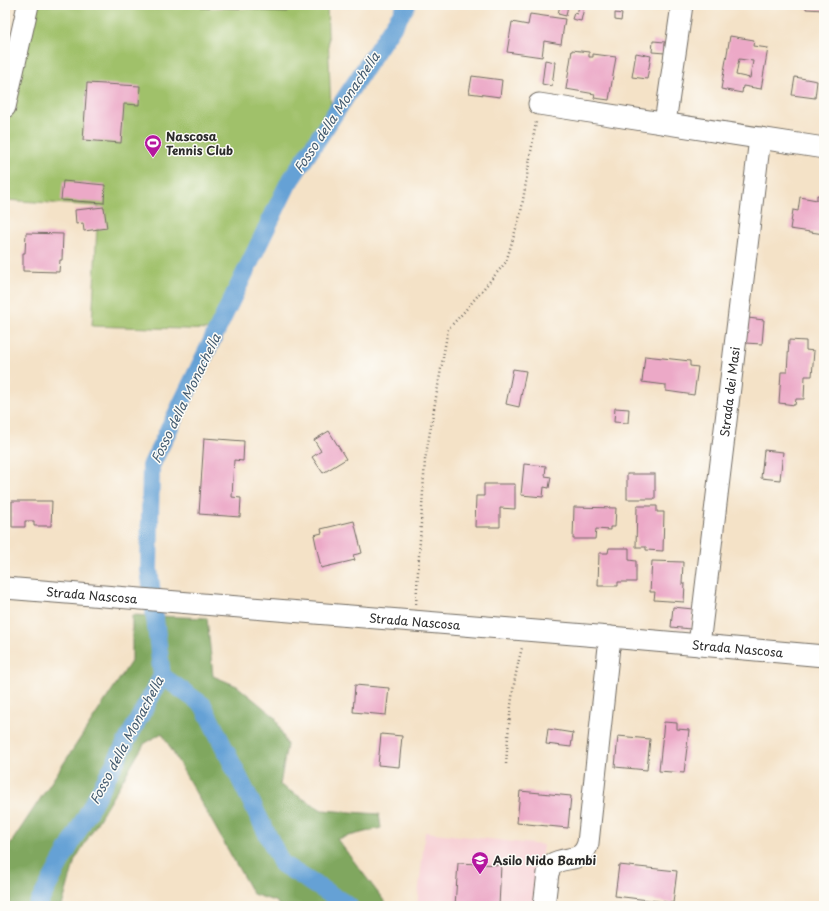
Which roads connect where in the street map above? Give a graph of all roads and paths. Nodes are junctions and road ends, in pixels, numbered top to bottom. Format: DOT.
graph roads {
  1 [pos="28,5"];
  2 [pos="682,5"];
  3 [pos="539,104"];
  4 [pos="5,107"];
  5 [pos="665,123"];
  6 [pos="760,138"];
  7 [pos="824,148"];
  8 [pos="5,588"];
  9 [pos="415,621"];
  10 [pos="527,630"];
  11 [pos="610,637"];
  12 [pos="699,645"];
  13 [pos="824,656"];
  14 [pos="506,764"];
  15 [pos="544,906"];
  1 -- 4 [label="street"];
  2 -- 5 [label="street"];
  3 -- 5 [label="street"];
  3 -- 9 [label="path"];
  5 -- 6 [label="street"];
  6 -- 7 [label="street"];
  6 -- 12 [label="street, Strada dei Masi"];
  8 -- 9 [label="street, Strada Nascosa"];
  9 -- 10 [label="street, Strada Nascosa"];
  10 -- 11 [label="street, Strada Nascosa"];
  10 -- 14 [label="path"];
  11 -- 12 [label="street, Strada Nascosa"];
  11 -- 15 [label="street"];
  12 -- 13 [label="street, Strada Nascosa"];
}
